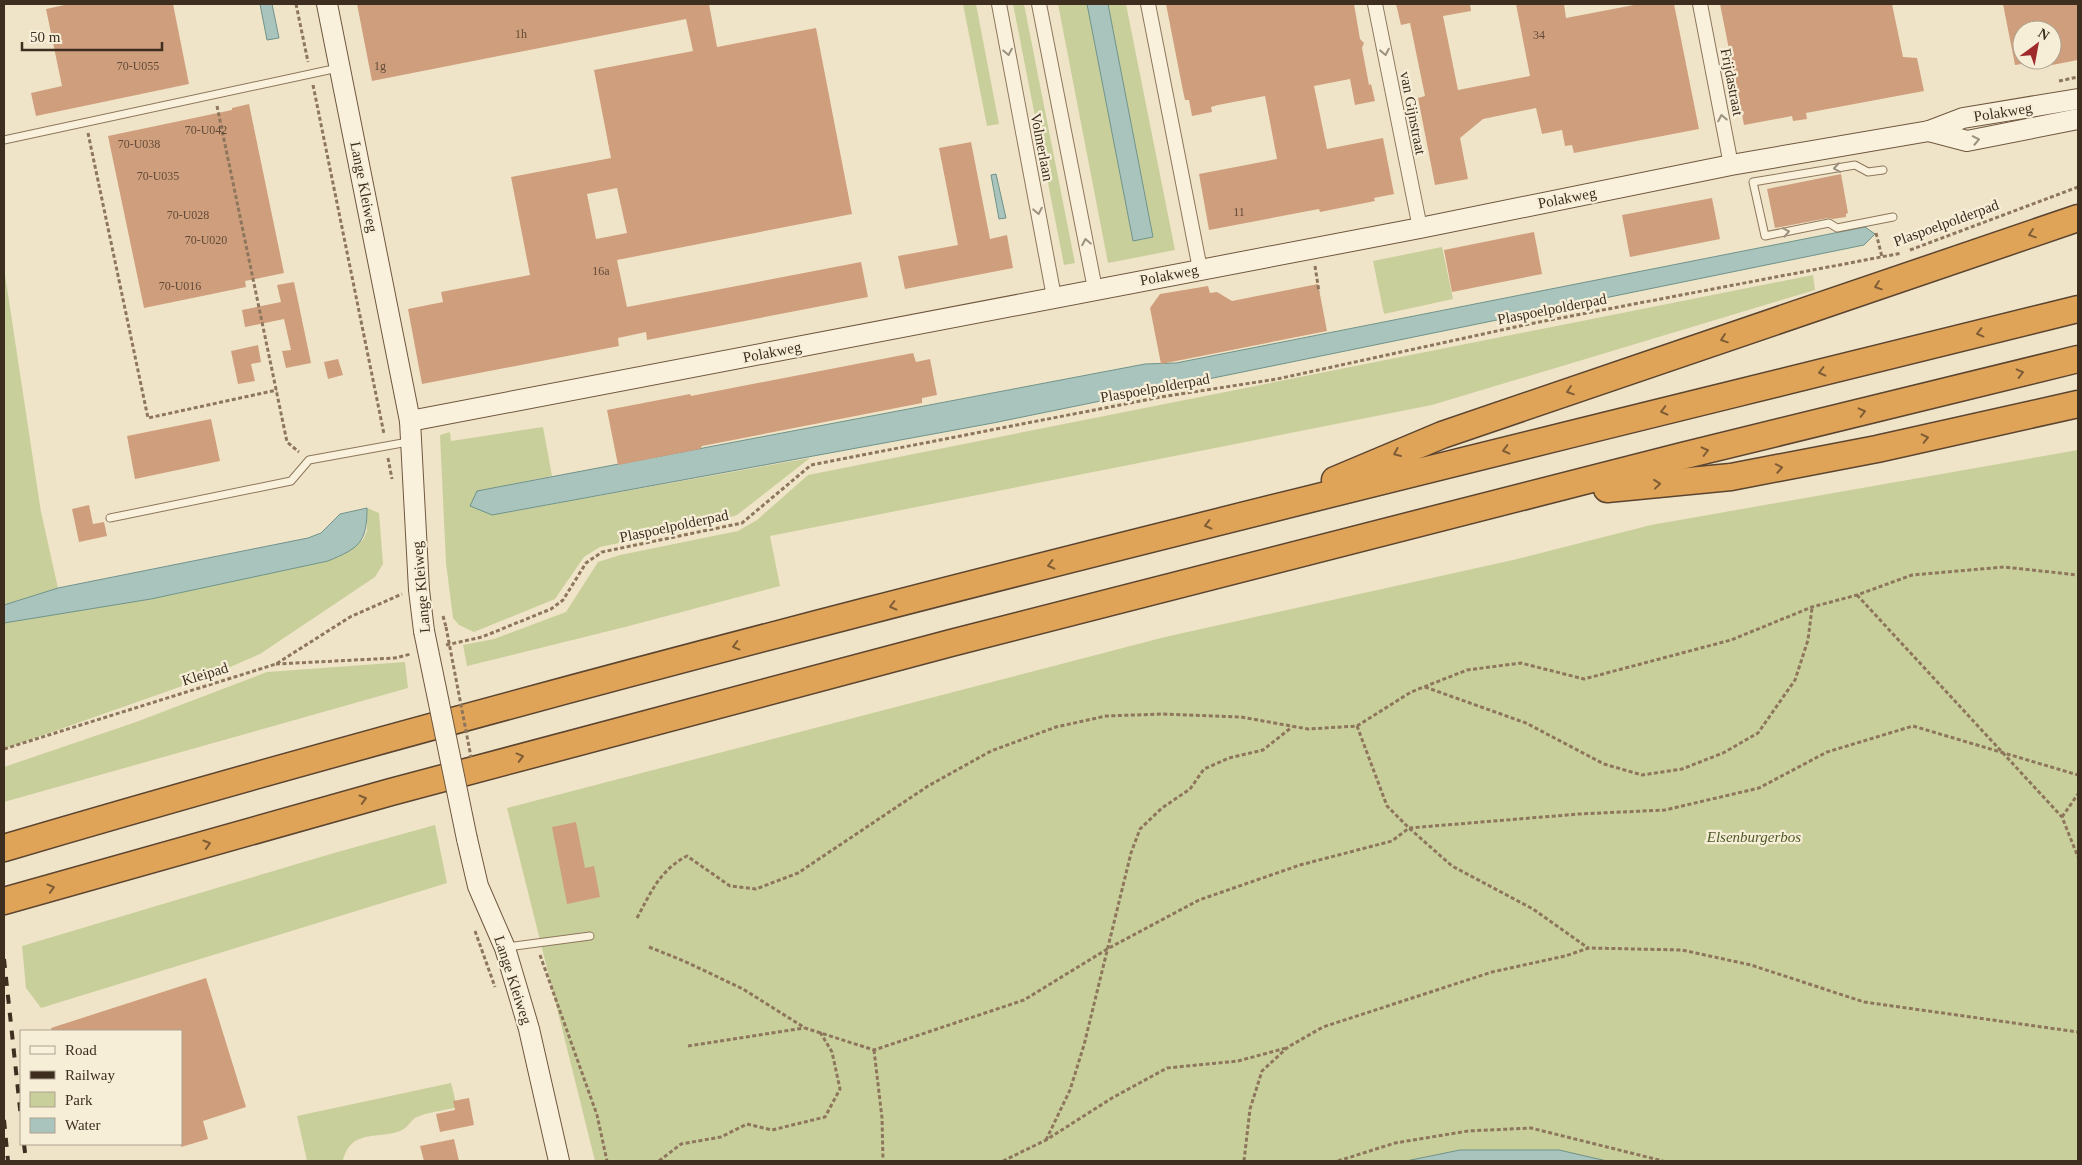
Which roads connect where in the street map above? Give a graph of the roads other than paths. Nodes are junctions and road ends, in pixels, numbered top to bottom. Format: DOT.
graph roads {
  1 [pos="327,4"];
  2 [pos="999,4"];
  3 [pos="1039,4"];
  4 [pos="1148,4"];
  5 [pos="1375,4"];
  6 [pos="1700,4"];
  7 [pos="341,68"];
  8 [pos="2078,99"];
  9 [pos="2078,120"];
  10 [pos="1929,131"];
  11 [pos="4,140"];
  12 [pos="1731,165"];
  13 [pos="1883,170"];
  14 [pos="1893,217"];
  15 [pos="2078,218"];
  16 [pos="1420,228"];
  17 [pos="1200,269"];
  18 [pos="1095,289"];
  19 [pos="1054,297"];
  20 [pos="2078,309"];
  21 [pos="2078,359"];
  22 [pos="2078,404"];
  23 [pos="410,421"];
  24 [pos="411,441"];
  25 [pos="1522,497"];
  26 [pos="1256,513"];
  27 [pos="110,518"];
  28 [pos="4,848"];
  29 [pos="4,901"];
  30 [pos="590,936"];
  31 [pos="504,948"];
  32 [pos="559,1161"];
  1 -- 7 [label="street, Lange Kleiweg"];
  2 -- 19 [label="street, Volmerlaan, one-way"];
  18 -- 3 [label="street, Volmerlaan, one-way"];
  4 -- 17 [label="street"];
  5 -- 16 [label="street, van Gijnstraat, one-way"];
  12 -- 6 [label="street, Frijdastraat, one-way"];
  7 -- 11 [label="lane"];
  7 -- 23 [label="street, Lange Kleiweg"];
  8 -- 10 [label="street, Polakweg"];
  10 -- 9 [label="street, Polakweg, one-way"];
  10 -- 12 [label="street, Polakweg"];
  12 -- 16 [label="street, Polakweg"];
  13 -- 14 [label="lane, one-way"];
  15 -- 26 [label="highway, one-way"];
  16 -- 17 [label="street, Polakweg"];
  17 -- 18 [label="street, Polakweg"];
  18 -- 19 [label="street, Polakweg"];
  19 -- 23 [label="street, Polakweg"];
  20 -- 26 [label="highway, one-way"];
  25 -- 21 [label="highway, one-way"];
  25 -- 22 [label="highway, one-way"];
  23 -- 24 [label="street, Lange Kleiweg"];
  24 -- 27 [label="lane"];
  24 -- 31 [label="street, Lange Kleiweg, bridge"];
  29 -- 25 [label="highway, one-way"];
  26 -- 28 [label="highway, one-way"];
  30 -- 31 [label="lane"];
  31 -- 32 [label="street, Lange Kleiweg"];
}
